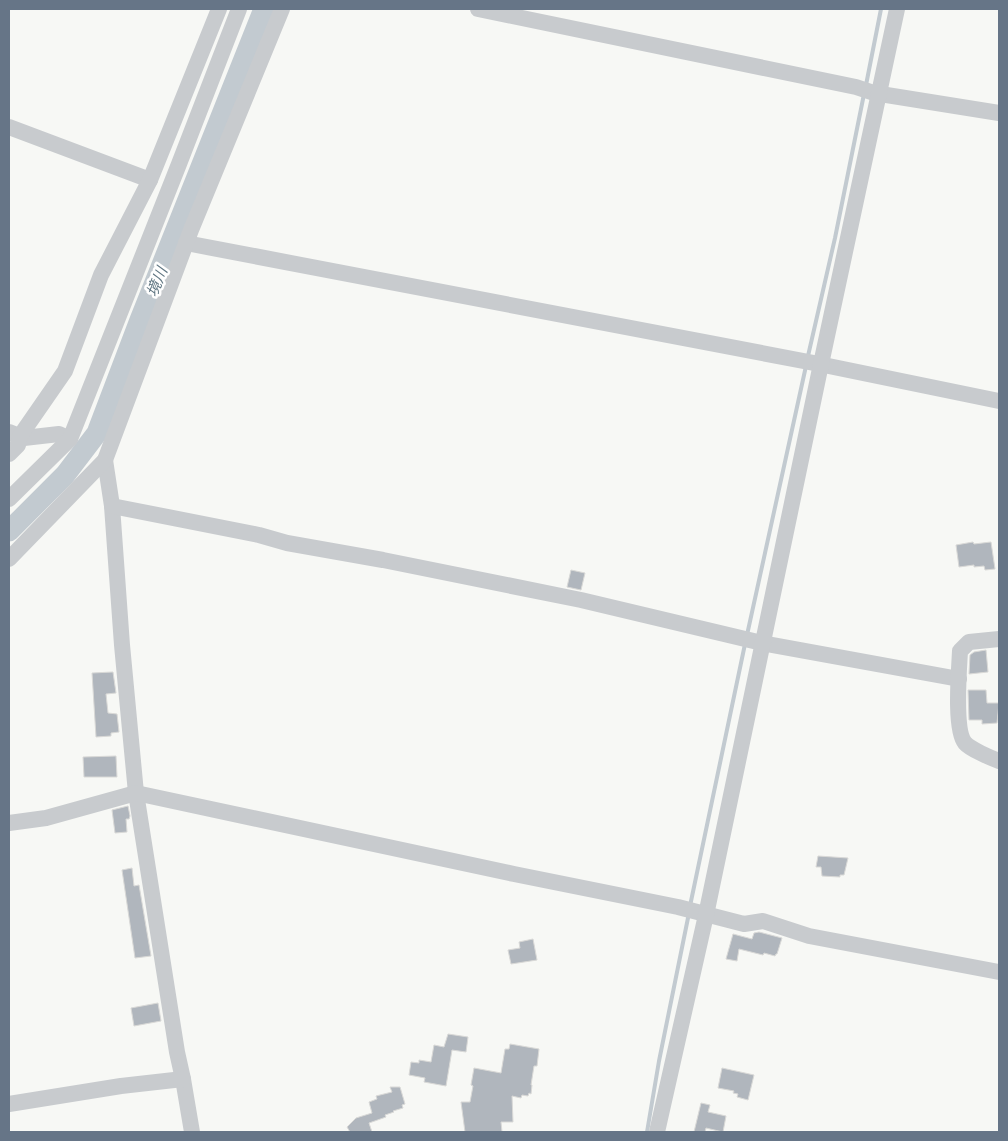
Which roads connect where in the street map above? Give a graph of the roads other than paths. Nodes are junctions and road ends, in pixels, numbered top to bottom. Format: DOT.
graph roads {
  1 [pos="219,9"];
  2 [pos="239,9"];
  3 [pos="282,9"];
  4 [pos="478,9"];
  5 [pos="897,9"];
  6 [pos="877,92"];
  7 [pos="999,113"];
  8 [pos="9,127"];
  9 [pos="150,180"];
  10 [pos="186,242"];
  11 [pos="811,363"];
  12 [pos="999,401"];
  13 [pos="14,434"];
  14 [pos="70,439"];
  15 [pos="9,454"];
  16 [pos="105,460"];
  17 [pos="9,499"];
  18 [pos="112,506"];
  19 [pos="9,559"];
  20 [pos="751,640"];
  21 [pos="999,640"];
  22 [pos="959,679"];
  23 [pos="999,761"];
  24 [pos="136,793"];
  25 [pos="9,823"];
  26 [pos="702,914"];
  27 [pos="999,972"];
  28 [pos="183,1079"];
  29 [pos="9,1104"];
  30 [pos="192,1132"];
  31 [pos="657,1132"];
  1 -- 9 [label="street"];
  2 -- 14 [label="street"];
  3 -- 10 [label="street"];
  4 -- 6 [label="street"];
  5 -- 6 [label="street"];
  6 -- 7 [label="street"];
  6 -- 11 [label="street"];
  8 -- 9 [label="street"];
  9 -- 13 [label="street"];
  10 -- 11 [label="street"];
  10 -- 16 [label="street"];
  11 -- 12 [label="street"];
  11 -- 20 [label="street"];
  13 -- 14 [label="street"];
  13 -- 15 [label="street"];
  14 -- 17 [label="street"];
  16 -- 18 [label="street"];
  16 -- 19 [label="street"];
  18 -- 20 [label="street"];
  18 -- 24 [label="street"];
  20 -- 22 [label="street"];
  20 -- 26 [label="street"];
  21 -- 22 [label="street"];
  22 -- 23 [label="street"];
  24 -- 25 [label="street"];
  24 -- 26 [label="street"];
  24 -- 28 [label="street"];
  26 -- 27 [label="street"];
  26 -- 31 [label="street"];
  28 -- 29 [label="street"];
  28 -- 30 [label="street"];
}
